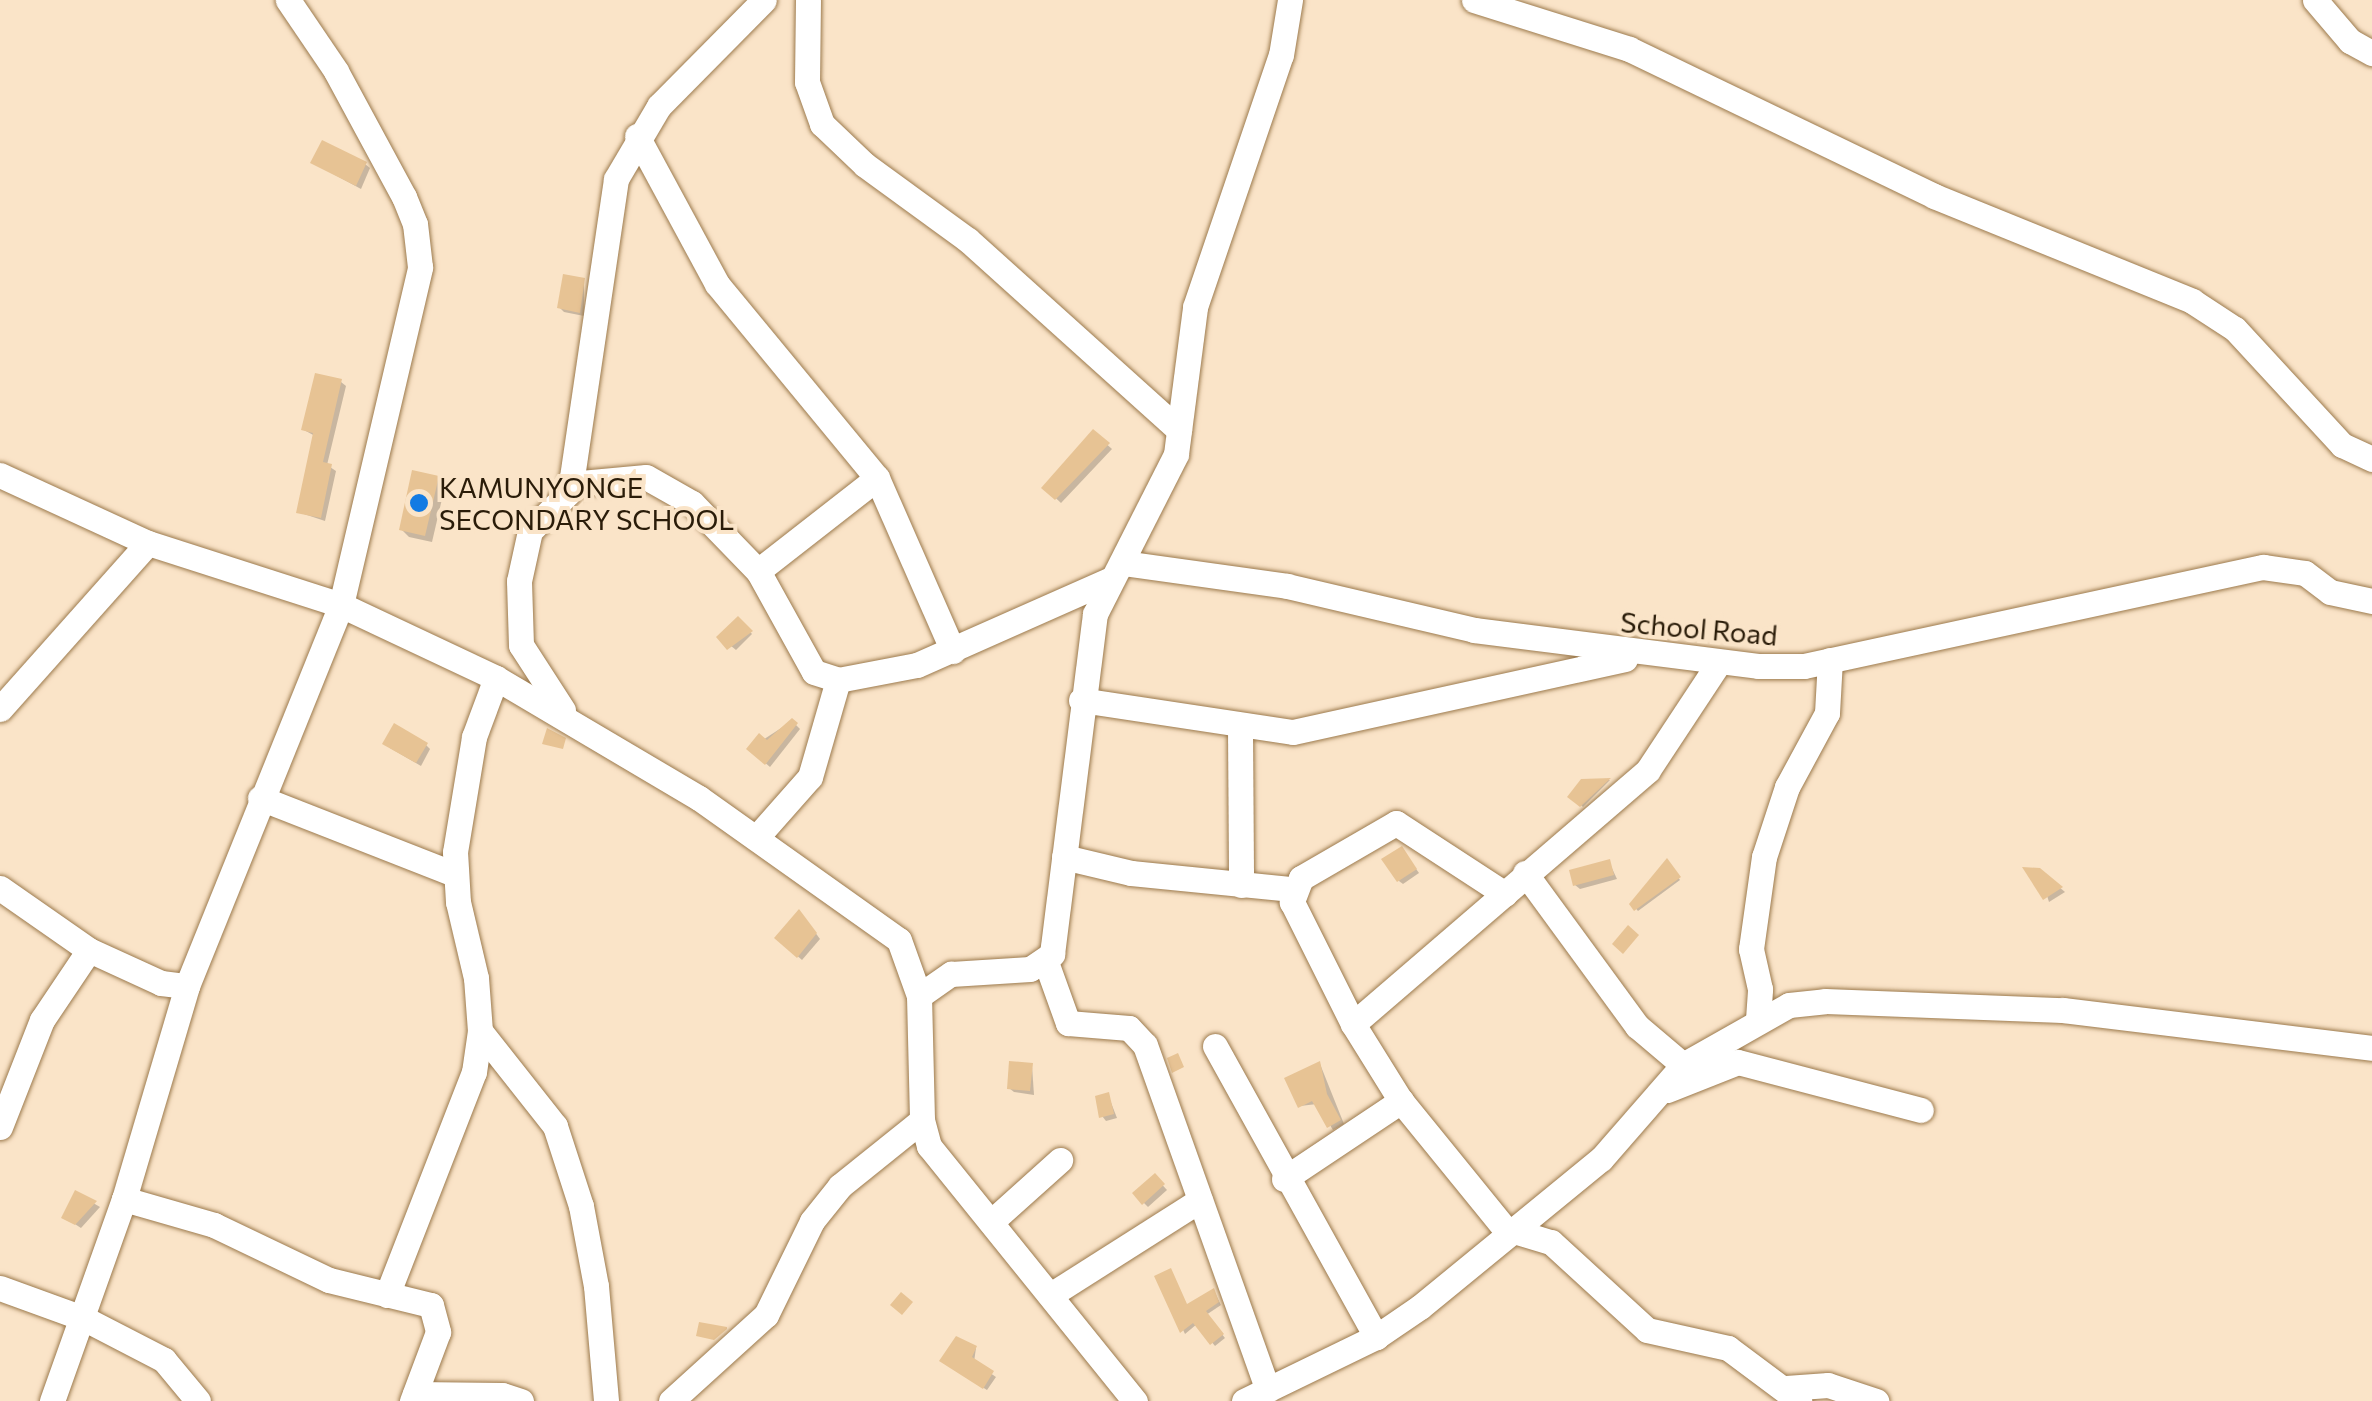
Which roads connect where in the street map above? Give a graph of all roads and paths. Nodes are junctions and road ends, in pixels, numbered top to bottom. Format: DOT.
graph roads {
  1 [pos="288,0"];
  2 [pos="764,0"];
  3 [pos="808,0"];
  4 [pos="1290,0"];
  5 [pos="1474,0"];
  6 [pos="2316,0"];
  7 [pos="2372,53"];
  8 [pos="637,136"];
  9 [pos="1180,430"];
  10 [pos="2372,459"];
  11 [pos="0,475"];
  12 [pos="877,478"];
  13 [pos="570,484"];
  14 [pos="148,543"];
  15 [pos="758,570"];
  16 [pos="1118,571"];
  17 [pos="2360,598"];
  18 [pos="341,606"];
  19 [pos="2372,616"];
  20 [pos="953,651"];
  21 [pos="1646,655"];
  22 [pos="1830,660"];
  23 [pos="1718,664"];
  24 [pos="496,678"];
  25 [pos="838,680"];
  26 [pos="1081,700"];
  27 [pos="0,709"];
  28 [pos="569,718"];
  29 [pos="1240,729"];
  30 [pos="260,798"];
  31 [pos="756,838"];
  32 [pos="1064,857"];
  33 [pos="1525,873"];
  34 [pos="454,874"];
  35 [pos="1241,885"];
  36 [pos="0,888"];
  37 [pos="1292,889"];
  38 [pos="1505,894"];
  39 [pos="89,950"];
  40 [pos="1046,962"];
  41 [pos="174,984"];
  42 [pos="919,996"];
  43 [pos="1758,1019"];
  44 [pos="1353,1024"];
  45 [pos="480,1031"];
  46 [pos="1215,1046"];
  47 [pos="2372,1048"];
  48 [pos="1683,1065"];
  49 [pos="1653,1096"];
  50 [pos="1401,1100"];
  51 [pos="1921,1110"];
  52 [pos="922,1120"];
  53 [pos="0,1127"];
  54 [pos="1060,1160"];
  55 [pos="1284,1179"];
  56 [pos="124,1199"];
  57 [pos="1200,1200"];
  58 [pos="991,1222"];
  59 [pos="1511,1233"];
  60 [pos="0,1288"];
  61 [pos="1052,1294"];
  62 [pos="387,1295"];
  63 [pos="84,1319"];
  64 [pos="1376,1337"];
  65 [pos="1268,1390"];
  66 [pos="1793,1394"];
  67 [pos="414,1398"];
  68 [pos="52,1401"];
  69 [pos="198,1401"];
  70 [pos="521,1401"];
  71 [pos="606,1401"];
  72 [pos="671,1401"];
  73 [pos="1135,1401"];
  74 [pos="1244,1401"];
  75 [pos="1876,1401"];
  1 -- 18 [label="street"];
  2 -- 8 [label="street"];
  3 -- 9 [label="street"];
  4 -- 9 [label="street"];
  5 -- 10 [label="street"];
  6 -- 7 [label="street"];
  8 -- 12 [label="street"];
  8 -- 13 [label="street"];
  9 -- 16 [label="street"];
  11 -- 14 [label="street"];
  12 -- 15 [label="street"];
  12 -- 20 [label="street"];
  13 -- 15 [label="street"];
  13 -- 28 [label="street"];
  14 -- 18 [label="street"];
  14 -- 27 [label="street"];
  15 -- 25 [label="street"];
  16 -- 20 [label="street"];
  16 -- 21 [label="street, School Road"];
  16 -- 26 [label="street"];
  17 -- 19 [label="street, School Road"];
  17 -- 22 [label="street, School Road"];
  18 -- 24 [label="street"];
  18 -- 30 [label="street"];
  20 -- 25 [label="street"];
  21 -- 23 [label="street, School Road"];
  21 -- 29 [label="street"];
  22 -- 23 [label="street, School Road"];
  22 -- 43 [label="street"];
  23 -- 33 [label="street"];
  24 -- 28 [label="street"];
  24 -- 34 [label="street"];
  25 -- 31 [label="street"];
  26 -- 29 [label="street"];
  26 -- 32 [label="street"];
  28 -- 31 [label="street"];
  29 -- 35 [label="street"];
  30 -- 34 [label="street"];
  30 -- 41 [label="street"];
  31 -- 42 [label="street"];
  32 -- 35 [label="street"];
  32 -- 40 [label="street"];
  33 -- 38 [label="street"];
  33 -- 48 [label="street"];
  34 -- 45 [label="street"];
  35 -- 37 [label="street"];
  36 -- 39 [label="street"];
  37 -- 38 [label="street"];
  37 -- 44 [label="street"];
  38 -- 44 [label="street"];
  39 -- 41 [label="street"];
  39 -- 53 [label="street"];
  40 -- 42 [label="street"];
  40 -- 57 [label="street"];
  41 -- 56 [label="street"];
  42 -- 52 [label="street"];
  43 -- 47 [label="street"];
  43 -- 48 [label="street"];
  44 -- 50 [label="street"];
  45 -- 62 [label="street"];
  45 -- 71 [label="street"];
  46 -- 55 [label="street"];
  48 -- 49 [label="street"];
  49 -- 51 [label="street"];
  49 -- 59 [label="street"];
  50 -- 55 [label="street"];
  50 -- 59 [label="street"];
  52 -- 58 [label="street"];
  52 -- 72 [label="street"];
  54 -- 58 [label="street"];
  55 -- 64 [label="street"];
  56 -- 62 [label="street"];
  56 -- 63 [label="street"];
  57 -- 61 [label="street"];
  57 -- 65 [label="street"];
  58 -- 61 [label="street"];
  59 -- 64 [label="street"];
  59 -- 66 [label="street"];
  60 -- 63 [label="street"];
  61 -- 73 [label="street"];
  62 -- 67 [label="street"];
  63 -- 68 [label="street"];
  63 -- 69 [label="street"];
  64 -- 65 [label="street"];
  65 -- 74 [label="street"];
  66 -- 75 [label="street"];
  67 -- 70 [label="street"];
}
